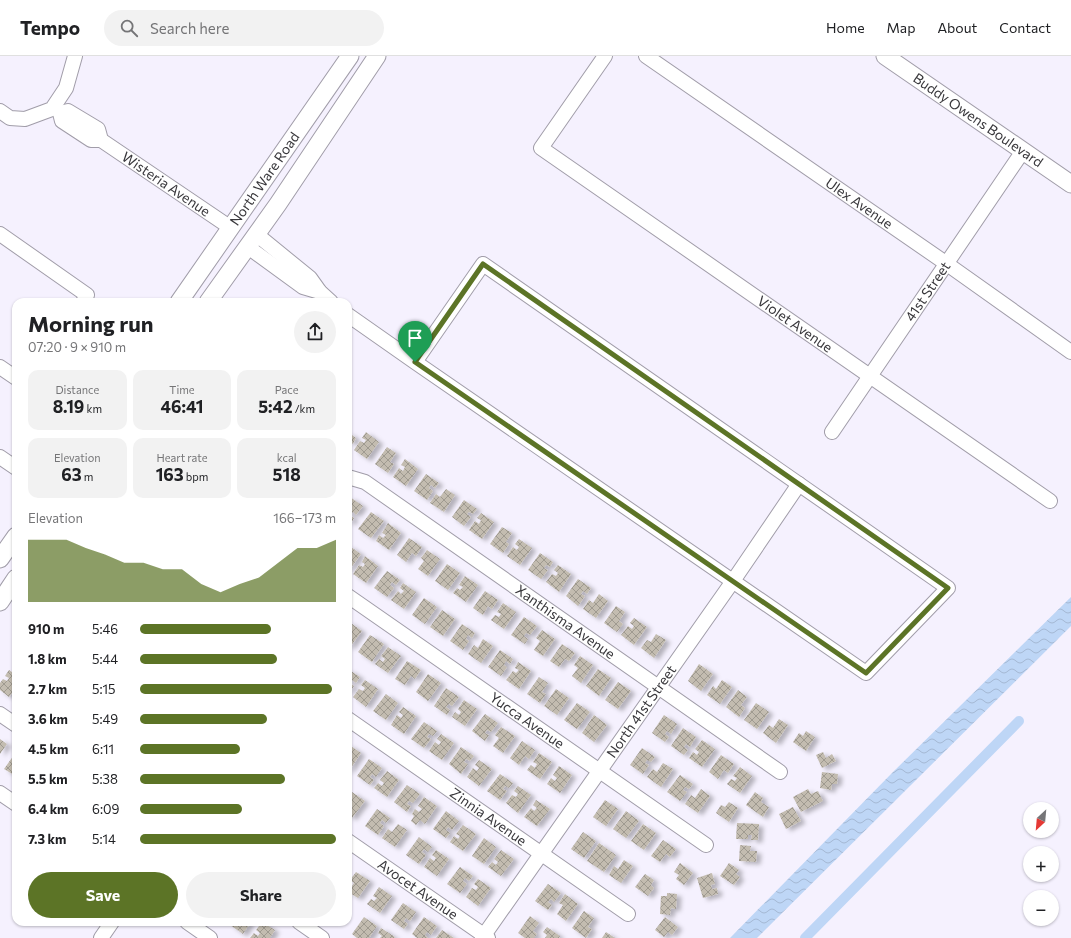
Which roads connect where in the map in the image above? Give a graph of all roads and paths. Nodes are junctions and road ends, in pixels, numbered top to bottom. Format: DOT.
graph roads {
  1 [pos="75,56"];
  2 [pos="350,56"];
  3 [pos="377,56"];
  4 [pos="605,56"];
  5 [pos="646,56"];
  6 [pos="885,56"];
  7 [pos="0,111"];
  8 [pos="56,111"];
  9 [pos="1023,151"];
  10 [pos="1071,184"];
  11 [pos="241,213"];
  12 [pos="231,228"];
  13 [pos="0,234"];
  14 [pos="252,240"];
  15 [pos="947,264"];
  16 [pos="85,298"];
  17 [pos="182,298"];
  18 [pos="197,298"];
  19 [pos="211,298"];
  20 [pos="327,298"];
  21 [pos="352,319"];
  22 [pos="1071,352"];
  23 [pos="415,362"];
  24 [pos="0,367"];
  25 [pos="12,375"];
  26 [pos="871,375"];
  27 [pos="832,432"];
  28 [pos="0,457"];
  29 [pos="12,465"];
  30 [pos="352,478"];
  31 [pos="799,484"];
  32 [pos="1050,501"];
  33 [pos="12,542"];
  34 [pos="0,559"];
  35 [pos="733,581"];
  36 [pos="12,584"];
  37 [pos="352,599"];
  38 [pos="0,602"];
  39 [pos="659,687"];
  40 [pos="0,714"];
  41 [pos="12,722"];
  42 [pos="352,722"];
  43 [pos="600,771"];
  44 [pos="780,772"];
  45 [pos="0,793"];
  46 [pos="12,801"];
  47 [pos="352,844"];
  48 [pos="706,845"];
  49 [pos="541,853"];
  50 [pos="628,914"];
  51 [pos="109,926"];
  52 [pos="193,926"];
  53 [pos="305,926"];
  54 [pos="485,937"];
  55 [pos="101,938"];
  56 [pos="210,938"];
  57 [pos="322,938"];
  1 -- 8 [label="street"];
  2 -- 11 [label="main road, North Ware Road"];
  3 -- 14 [label="main road, North Ware Road"];
  4 -- 26 [label="street, Violet Avenue"];
  5 -- 15 [label="street, Ulex Avenue"];
  6 -- 9 [label="main road, Buddy Owens Boulevard"];
  7 -- 8 [label="street"];
  8 -- 12 [label="street, Wisteria Avenue"];
  9 -- 10 [label="main road, Buddy Owens Boulevard"];
  9 -- 15 [label="street, 41st Street"];
  11 -- 12 [label="main road, North Ware Road"];
  11 -- 18 [label="main road"];
  12 -- 17 [label="main road, North Ware Road"];
  13 -- 16 [label="street"];
  14 -- 19 [label="main road, North Ware Road"];
  14 -- 20 [label="street"];
  15 -- 22 [label="street, Ulex Avenue"];
  15 -- 26 [label="street, 41st Street"];
  21 -- 23 [label="street"];
  23 -- 31 [label="street"];
  23 -- 35 [label="street"];
  24 -- 25 [label="street"];
  26 -- 27 [label="street, 41st Street"];
  26 -- 32 [label="street, Violet Avenue"];
  28 -- 29 [label="street"];
  30 -- 39 [label="street, Xanthisma Avenue"];
  31 -- 35 [label="street, North 41st Street"];
  31 -- 35 [label="street"];
  33 -- 34 [label="main road"];
  35 -- 39 [label="street, North 41st Street"];
  36 -- 38 [label="main road"];
  37 -- 43 [label="street, Yucca Avenue"];
  39 -- 43 [label="street, North 41st Street"];
  39 -- 44 [label="street, Xanthisma Avenue"];
  40 -- 41 [label="street"];
  42 -- 49 [label="street, Zinnia Avenue"];
  43 -- 48 [label="street, Yucca Avenue"];
  43 -- 49 [label="street, North 41st Street"];
  45 -- 46 [label="street"];
  47 -- 54 [label="street, Avocet Avenue"];
  49 -- 50 [label="street, Zinnia Avenue"];
  49 -- 54 [label="street, North 41st Street"];
  51 -- 55 [label="street"];
  52 -- 56 [label="street"];
  53 -- 57 [label="street"];
}
